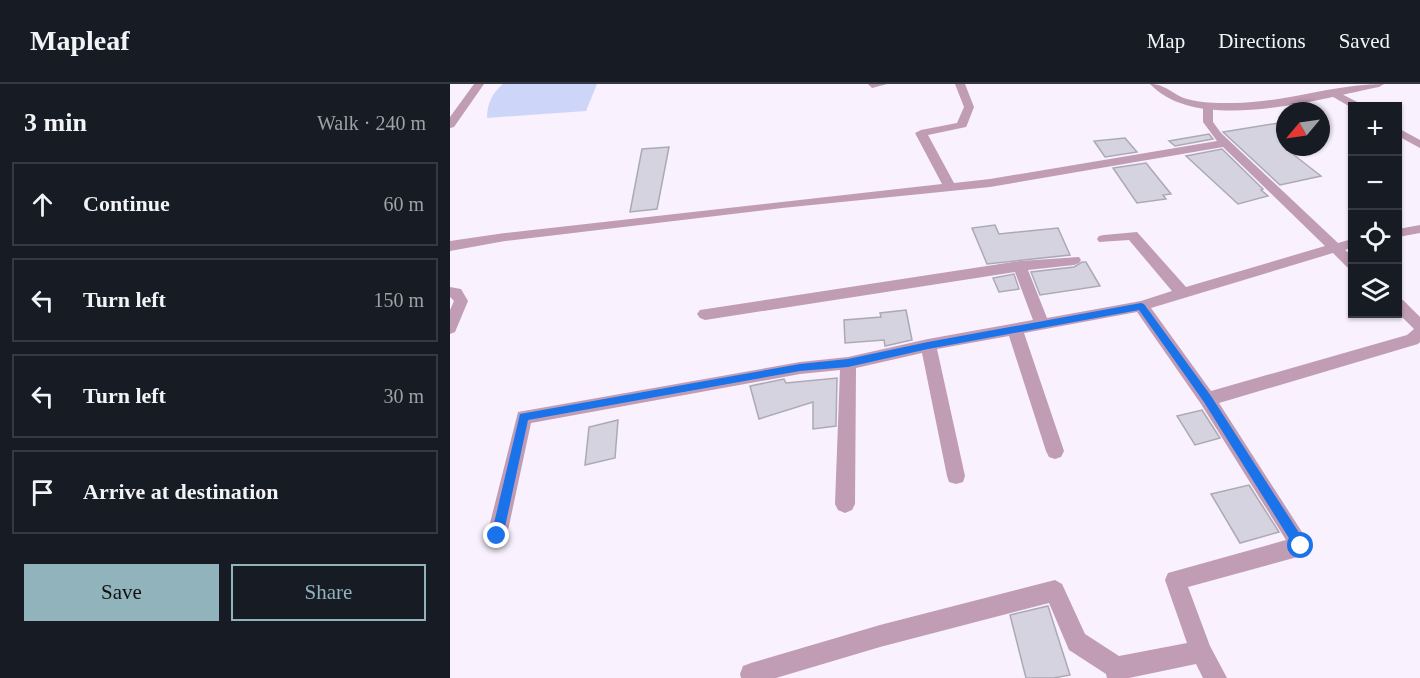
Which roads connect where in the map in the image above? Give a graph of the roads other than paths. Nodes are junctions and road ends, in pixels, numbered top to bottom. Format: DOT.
graph roads {
  1 [pos="479,84"];
  2 [pos="960,84"];
  3 [pos="1155,84"];
  4 [pos="1379,84"];
  5 [pos="1334,93"];
  6 [pos="1350,102"];
  7 [pos="1208,106"];
  8 [pos="450,125"];
  9 [pos="1402,134"];
  10 [pos="1224,143"];
  11 [pos="1420,145"];
  12 [pos="950,187"];
  13 [pos="1420,229"];
  14 [pos="1402,232"];
  15 [pos="1104,239"];
  16 [pos="1348,245"];
  17 [pos="450,246"];
  18 [pos="1335,249"];
  19 [pos="1074,260"];
  20 [pos="1348,260"];
  21 [pos="1020,266"];
  22 [pos="450,292"];
  23 [pos="1183,294"];
  24 [pos="1141,306"];
  25 [pos="1402,308"];
  26 [pos="705,314"];
  27 [pos="1042,325"];
  28 [pos="1420,326"];
  29 [pos="450,328"];
  30 [pos="1015,330"];
  31 [pos="1420,333"];
  32 [pos="928,345"];
  33 [pos="848,363"];
  34 [pos="1207,399"];
  35 [pos="1055,451"];
  36 [pos="956,476"];
  37 [pos="845,504"];
  38 [pos="497,536"];
  39 [pos="1201,652"];
  40 [pos="1118,673"];
  41 [pos="751,675"];
  42 [pos="1215,678"];
  1 -- 8 [label="street"];
  2 -- 12 [label="street"];
  3 -- 7 [label="street"];
  4 -- 5 [label="street"];
  5 -- 6 [label="street"];
  5 -- 7 [label="street"];
  7 -- 10 [label="street"];
  9 -- 11 [label="street"];
  10 -- 12 [label="street"];
  10 -- 18 [label="street"];
  12 -- 17 [label="street"];
  13 -- 14 [label="street"];
  15 -- 23 [label="street"];
  16 -- 18 [label="street"];
  18 -- 20 [label="street"];
  18 -- 23 [label="street"];
  19 -- 21 [label="street"];
  21 -- 26 [label="street"];
  21 -- 27 [label="street"];
  22 -- 29 [label="street"];
  23 -- 24 [label="street"];
  24 -- 27 [label="street"];
  24 -- 34 [label="street"];
  25 -- 28 [label="street"];
  27 -- 30 [label="street"];
  30 -- 32 [label="street"];
  30 -- 35 [label="street"];
  31 -- 34 [label="street"];
  32 -- 33 [label="street"];
  32 -- 36 [label="street"];
  33 -- 37 [label="street"];
  33 -- 38 [label="street"];
  34 -- 39 [label="street"];
  39 -- 40 [label="street"];
  39 -- 42 [label="street"];
  40 -- 41 [label="street"];
}
